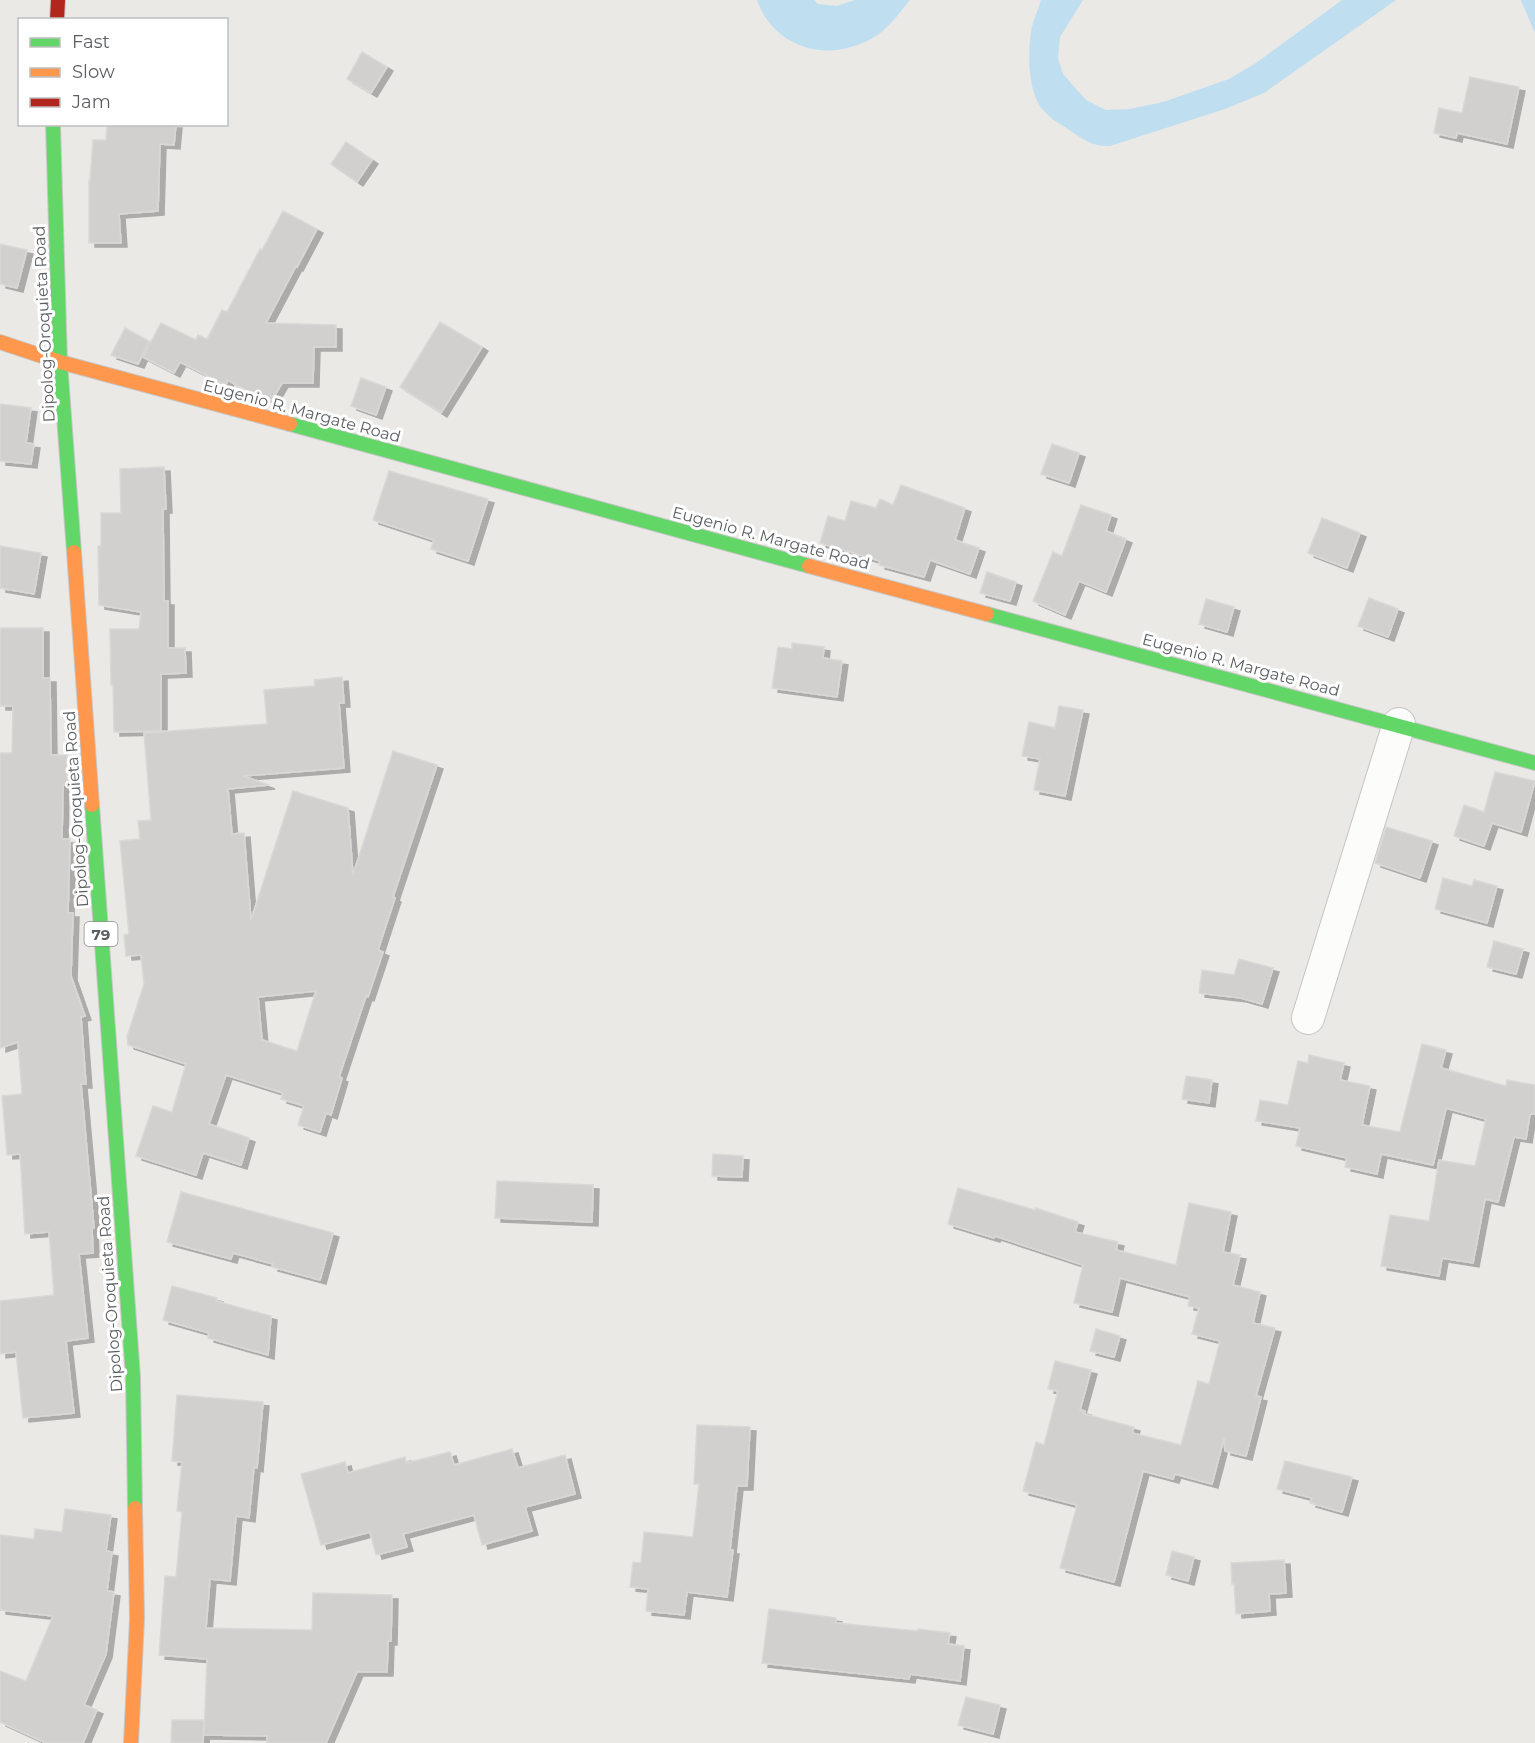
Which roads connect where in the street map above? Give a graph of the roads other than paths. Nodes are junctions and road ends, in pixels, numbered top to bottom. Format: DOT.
graph roads {
  1 [pos="58,0"];
  2 [pos="57,18"];
  3 [pos="53,126"];
  4 [pos="0,342"];
  5 [pos="60,362"];
  6 [pos="1399,724"];
  7 [pos="1535,763"];
  8 [pos="1308,1018"];
  9 [pos="131,1743"];
  1 -- 2 [label="main road"];
  3 -- 5 [label="main road, Dipolog-Oroquieta Road / 79"];
  4 -- 5 [label="main road, Eugenio R. Margate Road"];
  5 -- 6 [label="main road, Eugenio R. Margate Road"];
  5 -- 9 [label="main road, Dipolog-Oroquieta Road / 79"];
  6 -- 7 [label="main road, Eugenio R. Margate Road"];
  6 -- 8 [label="street"];
}
